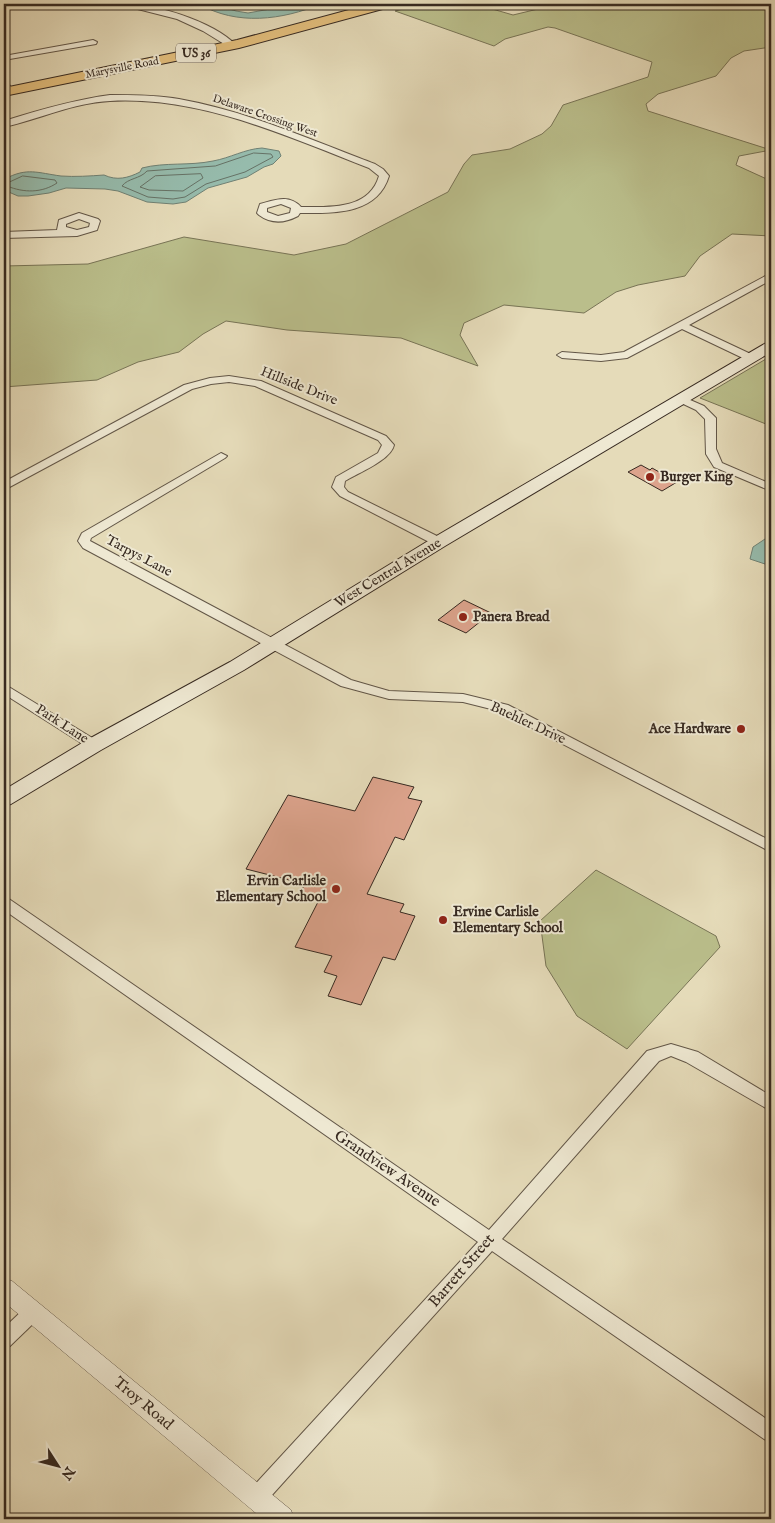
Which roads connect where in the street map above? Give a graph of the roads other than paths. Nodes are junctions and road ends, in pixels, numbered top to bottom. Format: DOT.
graph roads {
  1 [pos="122,4"];
  2 [pos="238,4"];
  3 [pos="266,4"];
  4 [pos="385,4"];
  5 [pos="147,6"];
  6 [pos="93,42"];
  7 [pos="232,45"];
  8 [pos="4,58"];
  9 [pos="5,89"];
  10 [pos="4,124"];
  11 [pos="297,210"];
  12 [pos="70,232"];
  13 [pos="4,235"];
  14 [pos="771,276"];
  15 [pos="683,326"];
  16 [pos="771,346"];
  17 [pos="562,355"];
  18 [pos="751,358"];
  19 [pos="681,399"];
  20 [pos="221,456"];
  21 [pos="4,487"];
  22 [pos="771,488"];
  23 [pos="439,542"];
  24 [pos="272,644"];
  25 [pos="4,688"];
  26 [pos="94,745"];
  27 [pos="4,799"];
  28 [pos="771,847"];
  29 [pos="4,903"];
  30 [pos="771,1104"];
  31 [pos="491,1239"];
  32 [pos="4,1288"];
  33 [pos="33,1312"];
  34 [pos="4,1340"];
  35 [pos="771,1433"];
  36 [pos="256,1498"];
  37 [pos="282,1519"];
  1 -- 5 [label="street"];
  2 -- 3 [label="street"];
  4 -- 7 [label="highway, Marysville Road / US 36"];
  5 -- 7 [label="street"];
  6 -- 8 [label="street"];
  7 -- 9 [label="highway, Marysville Road / US 36"];
  10 -- 11 [label="street, Delaware Crossing West"];
  12 -- 13 [label="street"];
  14 -- 15 [label="street"];
  15 -- 17 [label="street"];
  15 -- 18 [label="street"];
  16 -- 18 [label="main road, West Central Avenue"];
  18 -- 19 [label="main road, West Central Avenue"];
  19 -- 22 [label="street"];
  19 -- 23 [label="main road, West Central Avenue"];
  20 -- 24 [label="street, Tarpys Lane"];
  21 -- 23 [label="street, Hillside Drive"];
  23 -- 24 [label="main road, West Central Avenue"];
  24 -- 26 [label="main road, West Central Avenue"];
  24 -- 28 [label="street, Buehler Drive"];
  25 -- 26 [label="street, Park Lane"];
  26 -- 27 [label="main road, West Central Avenue"];
  29 -- 31 [label="street, Grandview Avenue"];
  30 -- 31 [label="street, Barrett Street"];
  31 -- 35 [label="street, Grandview Avenue"];
  31 -- 36 [label="street, Barrett Street"];
  32 -- 33 [label="street, Troy Road"];
  33 -- 34 [label="street"];
  33 -- 36 [label="street, Troy Road"];
  36 -- 37 [label="street, Troy Road"];
}
